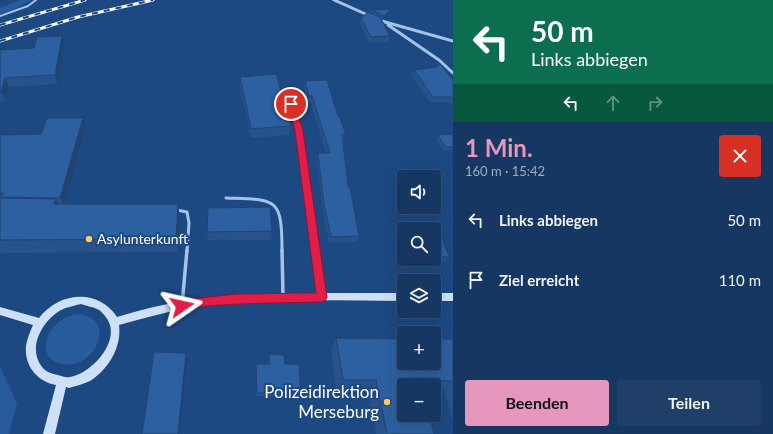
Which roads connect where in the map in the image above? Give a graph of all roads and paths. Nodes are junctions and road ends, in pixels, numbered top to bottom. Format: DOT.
graph roads {
  1 [pos="36,0"];
  2 [pos="334,0"];
  3 [pos="0,16"];
  4 [pos="385,23"];
  5 [pos="453,41"];
  6 [pos="453,73"];
  7 [pos="288,91"];
  8 [pos="226,198"];
  9 [pos="174,210"];
  10 [pos="321,297"];
  11 [pos="397,297"];
  12 [pos="441,297"];
  13 [pos="453,297"];
  14 [pos="283,298"];
  15 [pos="182,306"];
  16 [pos="0,311"];
  17 [pos="114,322"];
  18 [pos="40,323"];
  19 [pos="62,382"];
  20 [pos="49,434"];
  1 -- 3 [label="lane"];
  2 -- 4 [label="street"];
  4 -- 5 [label="street"];
  4 -- 6 [label="street"];
  7 -- 10 [label="lane"];
  8 -- 14 [label="lane"];
  9 -- 15 [label="lane"];
  10 -- 11 [label="main road"];
  10 -- 14 [label="main road"];
  12 -- 13 [label="main road"];
  14 -- 15 [label="main road"];
  15 -- 17 [label="main road"];
  16 -- 18 [label="main road"];
  17 -- 18 [label="main road"];
  17 -- 19 [label="main road"];
  18 -- 19 [label="main road"];
  19 -- 20 [label="main road"];
}
